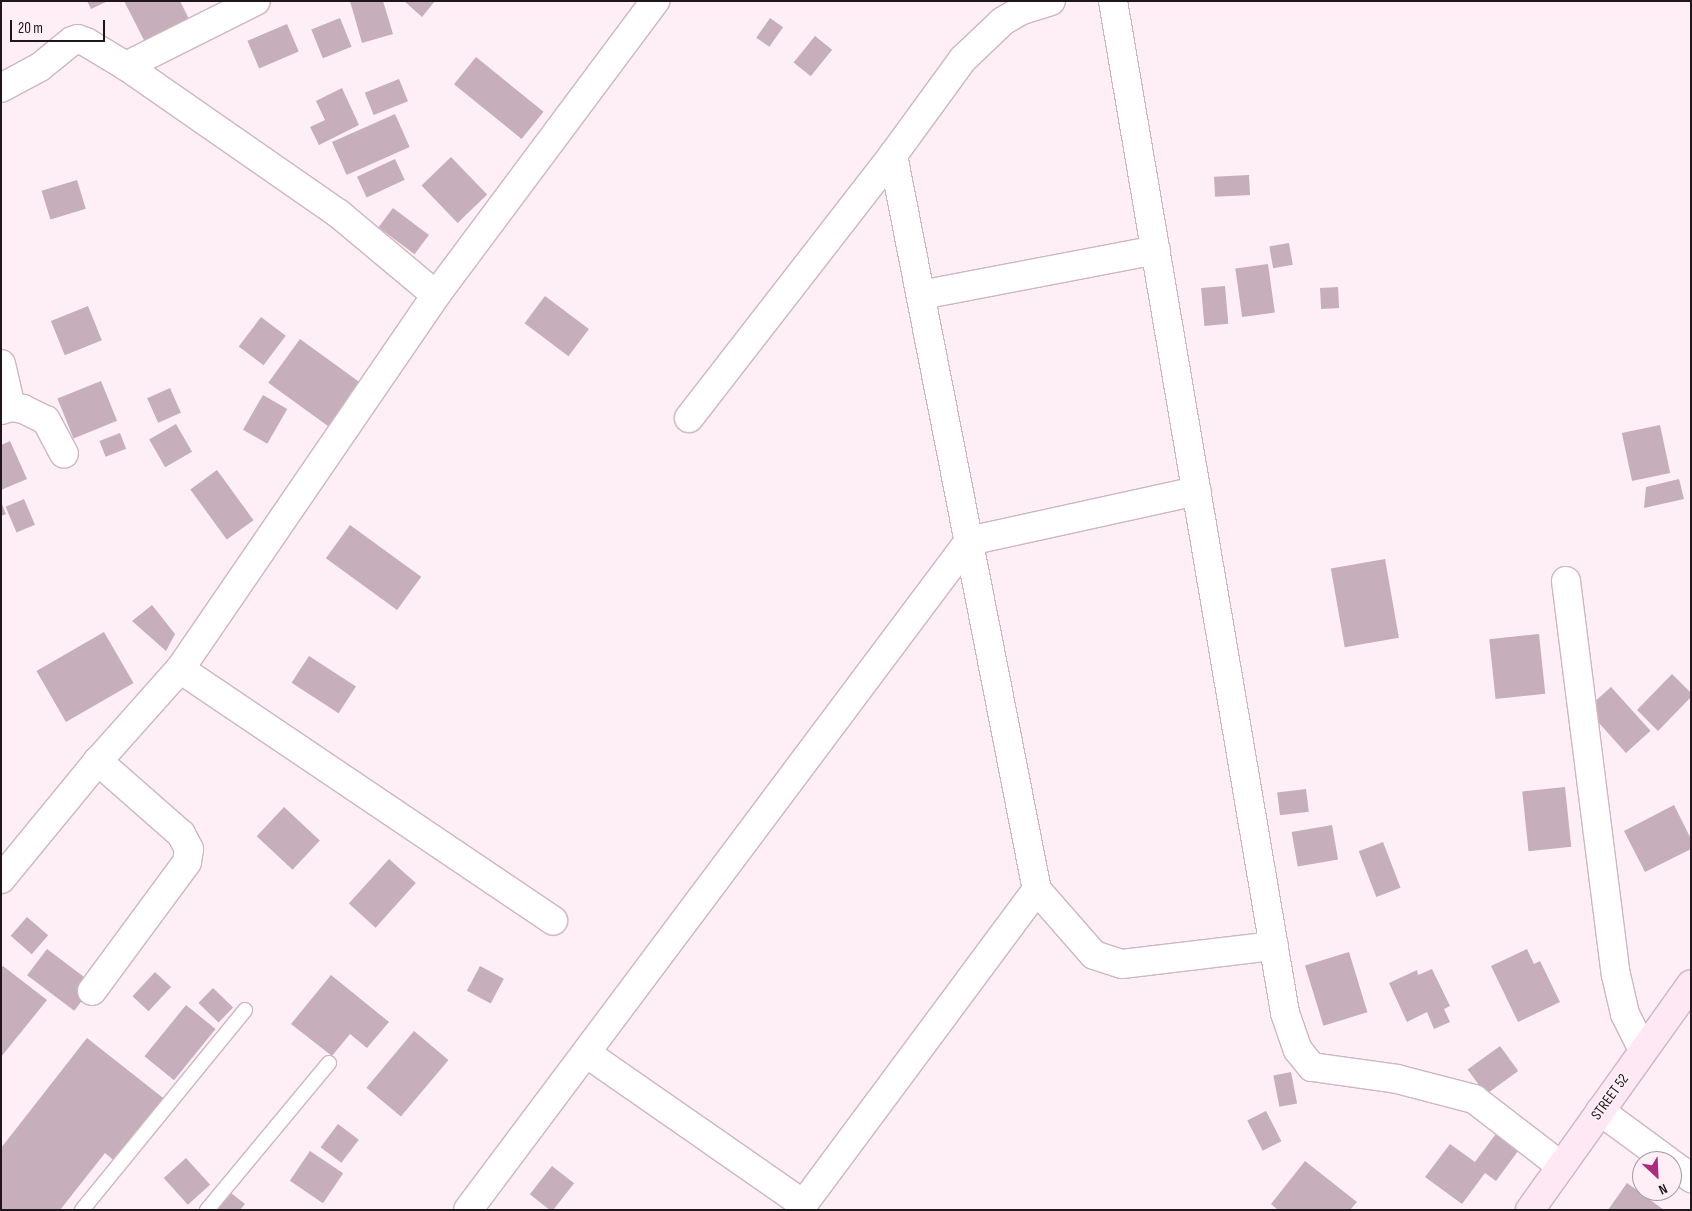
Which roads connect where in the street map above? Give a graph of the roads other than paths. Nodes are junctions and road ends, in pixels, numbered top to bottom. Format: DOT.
graph roads {
  1 [pos="256,1"];
  2 [pos="655,1"];
  3 [pos="1051,1"];
  4 [pos="1113,1"];
  5 [pos="126,66"];
  6 [pos="1,88"];
  7 [pos="893,154"];
  8 [pos="1156,250"];
  9 [pos="436,295"];
  10 [pos="921,295"];
  11 [pos="1,364"];
  12 [pos="6,409"];
  13 [pos="689,418"];
  14 [pos="64,454"];
  15 [pos="1197,491"];
  16 [pos="969,541"];
  17 [pos="1566,581"];
  18 [pos="180,669"];
  19 [pos="98,761"];
  20 [pos="1,879"];
  21 [pos="1037,890"];
  22 [pos="553,921"];
  23 [pos="1274,946"];
  24 [pos="1691,984"];
  25 [pos="92,991"];
  26 [pos="245,1010"];
  27 [pos="1644,1050"];
  28 [pos="586,1053"];
  29 [pos="329,1063"];
  30 [pos="1600,1111"];
  31 [pos="1654,1151"];
  32 [pos="1561,1166"];
  33 [pos="801,1207"];
  34 [pos="82,1210"];
  35 [pos="207,1210"];
  36 [pos="468,1210"];
  37 [pos="1530,1210"];
  1 -- 5 [label="street"];
  2 -- 9 [label="street"];
  3 -- 7 [label="street"];
  4 -- 8 [label="street"];
  5 -- 6 [label="street"];
  5 -- 9 [label="street"];
  7 -- 10 [label="street"];
  7 -- 13 [label="street"];
  8 -- 10 [label="street"];
  8 -- 15 [label="street"];
  9 -- 18 [label="street"];
  10 -- 16 [label="street"];
  11 -- 12 [label="street"];
  12 -- 14 [label="street"];
  15 -- 16 [label="street"];
  15 -- 23 [label="street"];
  16 -- 21 [label="street"];
  16 -- 28 [label="street"];
  17 -- 27 [label="street"];
  18 -- 19 [label="street"];
  18 -- 22 [label="street"];
  19 -- 20 [label="street"];
  19 -- 25 [label="street"];
  21 -- 23 [label="street"];
  21 -- 33 [label="street"];
  23 -- 32 [label="street"];
  24 -- 27 [label="street, STREET 52"];
  26 -- 34 [label="lane"];
  27 -- 30 [label="street, STREET 52"];
  28 -- 33 [label="street"];
  28 -- 36 [label="street"];
  29 -- 35 [label="lane"];
  30 -- 31 [label="street"];
  30 -- 32 [label="street, STREET 52"];
  32 -- 37 [label="street, STREET 52"];
}
